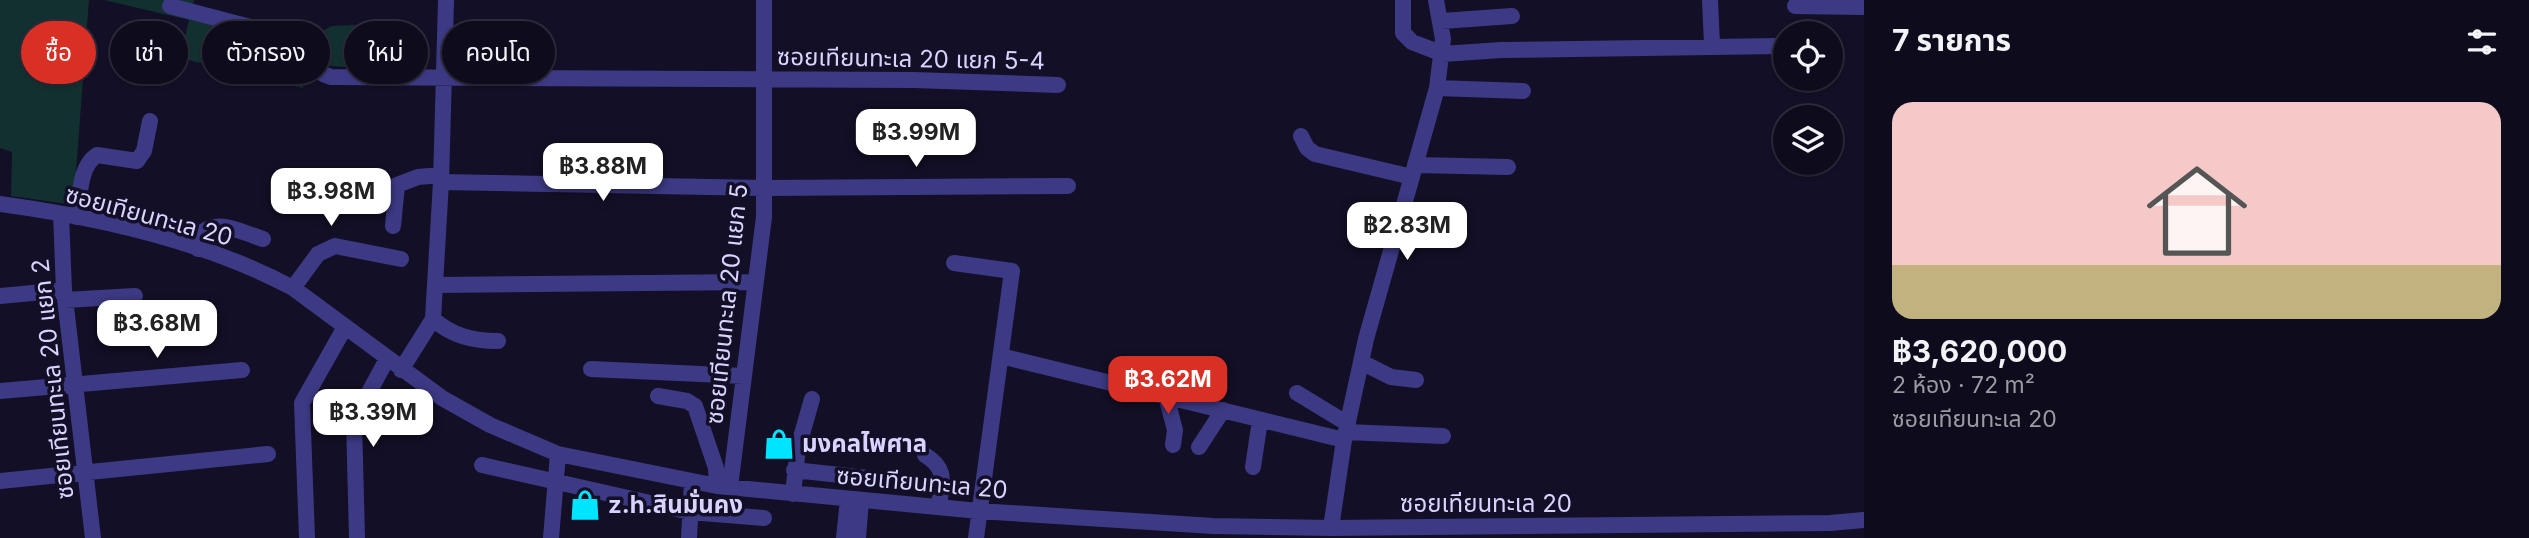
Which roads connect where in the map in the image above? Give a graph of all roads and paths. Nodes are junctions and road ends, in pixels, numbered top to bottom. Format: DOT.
graph roads {
  1 [pos="446,0"];
  2 [pos="764,0"];
  3 [pos="1403,0"];
  4 [pos="1436,0"];
  5 [pos="1710,0"];
  6 [pos="170,6"];
  7 [pos="1795,6"];
  8 [pos="1864,7"];
  9 [pos="1512,16"];
  10 [pos="445,21"];
  11 [pos="1442,21"];
  12 [pos="1712,46"];
  13 [pos="1773,46"];
  14 [pos="1443,54"];
  15 [pos="442,78"];
  16 [pos="555,78"];
  17 [pos="764,79"];
  18 [pos="443,84"];
  19 [pos="1058,85"];
  20 [pos="1437,88"];
  21 [pos="1523,91"];
  22 [pos="150,121"];
  23 [pos="1301,136"];
  24 [pos="1507,167"];
  25 [pos="1414,171"];
  26 [pos="441,179"];
  27 [pos="1068,186"];
  28 [pos="765,188"];
  29 [pos="0,204"];
  30 [pos="69,215"];
  31 [pos="393,226"];
  32 [pos="263,239"];
  33 [pos="198,249"];
  34 [pos="401,259"];
  35 [pos="954,263"];
  36 [pos="755,282"];
  37 [pos="435,285"];
  38 [pos="293,288"];
  39 [pos="64,295"];
  40 [pos="0,296"];
  41 [pos="135,296"];
  42 [pos="433,319"];
  43 [pos="345,327"];
  44 [pos="498,341"];
  45 [pos="1001,356"];
  46 [pos="387,359"];
  47 [pos="1361,362"];
  48 [pos="592,369"];
  49 [pos="242,370"];
  50 [pos="401,370"];
  51 [pos="744,376"];
  52 [pos="1416,380"];
  53 [pos="76,386"];
  54 [pos="0,391"];
  55 [pos="1297,393"];
  56 [pos="658,396"];
  57 [pos="1166,396"];
  58 [pos="812,399"];
  59 [pos="1223,410"];
  60 [pos="1261,419"];
  61 [pos="1346,432"];
  62 [pos="1443,436"];
  63 [pos="1173,446"];
  64 [pos="1199,447"];
  65 [pos="268,454"];
  66 [pos="558,454"];
  67 [pos="925,455"];
  68 [pos="482,465"];
  69 [pos="1253,467"];
  70 [pos="794,470"];
  71 [pos="86,474"];
  72 [pos="877,478"];
  73 [pos="0,481"];
  74 [pos="692,482"];
  75 [pos="554,484"];
  76 [pos="724,486"];
  77 [pos="793,494"];
  78 [pos="854,500"];
  79 [pos="939,507"];
  80 [pos="979,511"];
  81 [pos="690,512"];
  82 [pos="764,518"];
  83 [pos="1859,526"];
  84 [pos="1331,528"];
  85 [pos="1790,531"];
  86 [pos="1829,531"];
  87 [pos="1213,532"];
  88 [pos="1264,533"];
  89 [pos="93,538"];
  90 [pos="307,538"];
  91 [pos="357,538"];
  92 [pos="551,538"];
  93 [pos="689,538"];
  94 [pos="844,538"];
  95 [pos="858,538"];
  96 [pos="976,538"];
  1 -- 10 [label="street"];
  2 -- 17 [label="street, ซอยเทียนทะเล 20 แยก 5"];
  3 -- 14 [label="street"];
  4 -- 11 [label="street"];
  5 -- 12 [label="street"];
  6 -- 15 [label="street, ซอยเทียนทะเล 20 แยก 5-4"];
  7 -- 8 [label="street"];
  9 -- 11 [label="street"];
  11 -- 14 [label="street"];
  12 -- 13 [label="street"];
  12 -- 14 [label="street"];
  14 -- 20 [label="street"];
  16 -- 17 [label="street, ซอยเทียนทะเล 20 แยก 5-4"];
  17 -- 19 [label="street, ซอยเทียนทะเล 20 แยก 5-4"];
  17 -- 28 [label="street, ซอยเทียนทะเล 20 แยก 5"];
  18 -- 26 [label="street"];
  20 -- 21 [label="street"];
  20 -- 25 [label="street"];
  22 -- 30 [label="street, ซอยเทียนทะเล 20 แยก 2"];
  23 -- 25 [label="street"];
  24 -- 25 [label="street"];
  25 -- 47 [label="street"];
  26 -- 28 [label="street"];
  26 -- 31 [label="street"];
  26 -- 37 [label="street"];
  27 -- 28 [label="street"];
  28 -- 36 [label="street, ซอยเทียนทะเล 20 แยก 5"];
  29 -- 30 [label="street, ซอยเทียนทะเล 20"];
  30 -- 33 [label="street, ซอยเทียนทะเล 20"];
  30 -- 39 [label="street, ซอยเทียนทะเล 20 แยก 2"];
  32 -- 33 [label="street"];
  33 -- 38 [label="street, ซอยเทียนทะเล 20"];
  34 -- 38 [label="street"];
  35 -- 45 [label="street"];
  36 -- 37 [label="street"];
  36 -- 51 [label="street, ซอยเทียนทะเล 20 แยก 5"];
  37 -- 42 [label="street"];
  38 -- 43 [label="street, ซอยเทียนทะเล 20"];
  39 -- 40 [label="street"];
  39 -- 41 [label="street"];
  39 -- 53 [label="street, ซอยเทียนทะเล 20 แยก 2"];
  42 -- 44 [label="street"];
  42 -- 50 [label="street"];
  43 -- 46 [label="street, ซอยเทียนทะเล 20"];
  43 -- 90 [label="street"];
  45 -- 57 [label="street"];
  45 -- 80 [label="street"];
  46 -- 50 [label="street, ซอยเทียนทะเล 20"];
  46 -- 91 [label="street"];
  47 -- 52 [label="street"];
  47 -- 61 [label="street"];
  48 -- 51 [label="street"];
  49 -- 53 [label="street"];
  50 -- 66 [label="street, ซอยเทียนทะเล 20"];
  51 -- 76 [label="street, ซอยเทียนทะเล 20 แยก 5"];
  53 -- 54 [label="street"];
  53 -- 71 [label="street, ซอยเทียนทะเล 20 แยก 2"];
  55 -- 61 [label="street"];
  56 -- 76 [label="street"];
  57 -- 59 [label="street"];
  57 -- 63 [label="street"];
  58 -- 70 [label="street"];
  59 -- 60 [label="street"];
  59 -- 64 [label="street"];
  60 -- 61 [label="street"];
  60 -- 69 [label="street"];
  61 -- 62 [label="street"];
  61 -- 84 [label="street"];
  65 -- 71 [label="street"];
  66 -- 74 [label="street, ซอยเทียนทะเล 20"];
  66 -- 75 [label="street"];
  67 -- 79 [label="street"];
  68 -- 75 [label="street"];
  70 -- 72 [label="street"];
  70 -- 77 [label="street"];
  71 -- 73 [label="street"];
  71 -- 89 [label="street, ซอยเทียนทะเล 20 แยก 2"];
  74 -- 76 [label="street, ซอยเทียนทะเล 20"];
  74 -- 81 [label="street"];
  75 -- 81 [label="street"];
  75 -- 92 [label="street"];
  76 -- 77 [label="street, ซอยเทียนทะเล 20"];
  77 -- 78 [label="street, ซอยเทียนทะเล 20"];
  78 -- 79 [label="street, ซอยเทียนทะเล 20"];
  78 -- 94 [label="street"];
  78 -- 95 [label="street"];
  79 -- 80 [label="street, ซอยเทียนทะเล 20"];
  80 -- 87 [label="street, ซอยเทียนทะเล 20"];
  80 -- 96 [label="street"];
  81 -- 82 [label="street"];
  81 -- 93 [label="street"];
  83 -- 86 [label="street, ซอยเทียนทะเล 20"];
  84 -- 85 [label="street, ซอยเทียนทะเล 20"];
  84 -- 88 [label="street, ซอยเทียนทะเล 20"];
  85 -- 86 [label="street, ซอยเทียนทะเล 20"];
  87 -- 88 [label="street, ซอยเทียนทะเล 20"];
}
